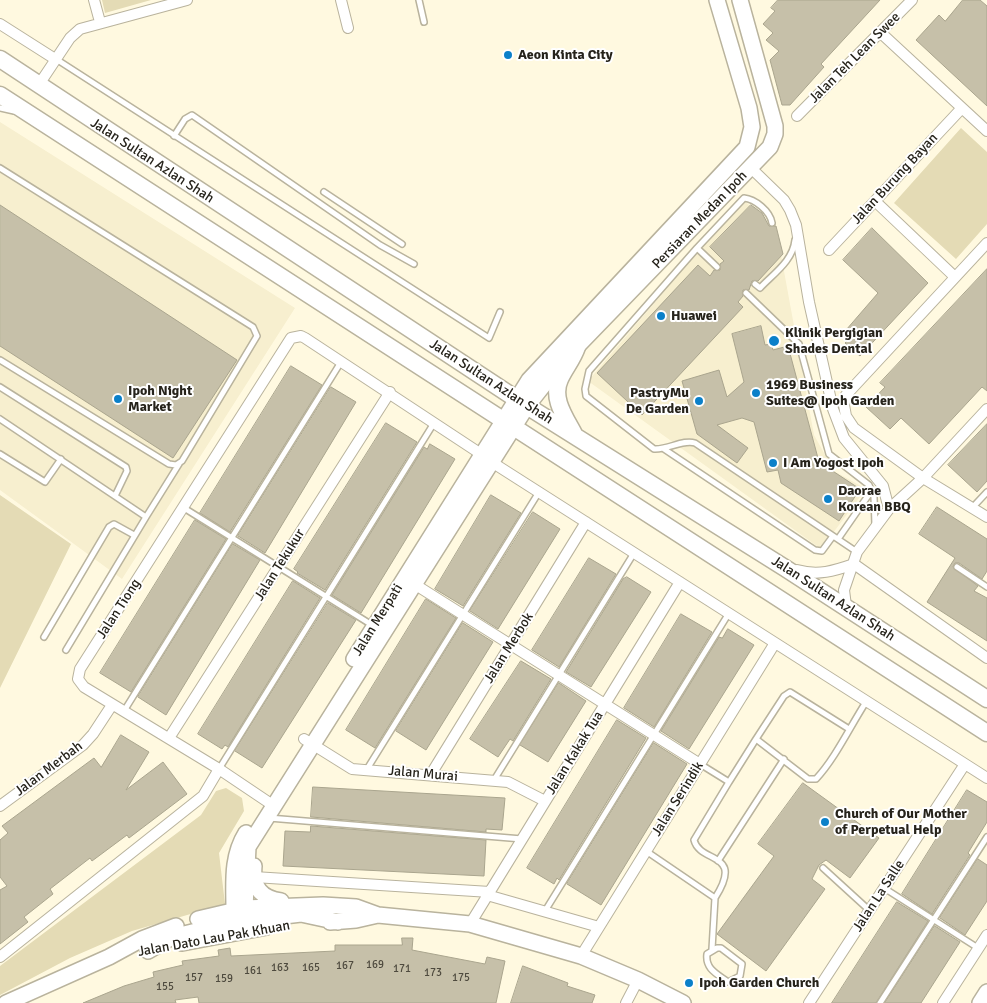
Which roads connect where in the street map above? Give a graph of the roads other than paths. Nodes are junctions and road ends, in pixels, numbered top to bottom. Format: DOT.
graph roads {
  1 [pos="94,0"];
  2 [pos="187,0"];
  3 [pos="341,0"];
  4 [pos="419,0"];
  5 [pos="717,0"];
  6 [pos="727,0"];
  7 [pos="740,0"];
  8 [pos="912,0"];
  9 [pos="100,22"];
  10 [pos="424,22"];
  11 [pos="0,24"];
  12 [pos="348,28"];
  13 [pos="881,34"];
  14 [pos="0,59"];
  15 [pos="55,59"];
  16 [pos="761,73"];
  17 [pos="38,86"];
  18 [pos="0,95"];
  19 [pos="0,108"];
  20 [pos="962,108"];
  21 [pos="29,114"];
  22 [pos="797,116"];
  23 [pos="987,131"];
  24 [pos="174,136"];
  25 [pos="0,168"];
  26 [pos="751,168"];
  27 [pos="324,192"];
  28 [pos="875,201"];
  29 [pos="772,223"];
  30 [pos="796,225"];
  31 [pos="987,243"];
  32 [pos="402,244"];
  33 [pos="697,248"];
  34 [pos="829,250"];
  35 [pos="414,264"];
  36 [pos="717,267"];
  37 [pos="955,277"];
  38 [pos="755,284"];
  39 [pos="760,288"];
  40 [pos="746,293"];
  41 [pos="751,298"];
  42 [pos="500,312"];
  43 [pos="577,347"];
  44 [pos="0,360"];
  45 [pos="342,361"];
  46 [pos="0,387"];
  47 [pos="390,392"];
  48 [pos="521,402"];
  49 [pos="987,410"];
  50 [pos="0,419"];
  51 [pos="434,422"];
  52 [pos="508,423"];
  53 [pos="576,438"];
  54 [pos="664,449"];
  55 [pos="0,454"];
  56 [pos="486,457"];
  57 [pos="61,460"];
  58 [pos="179,463"];
  59 [pos="923,478"];
  60 [pos="872,490"];
  61 [pos="539,492"];
  62 [pos="987,492"];
  63 [pos="115,496"];
  64 [pos="184,508"];
  65 [pos="972,508"];
  66 [pos="889,509"];
  67 [pos="146,517"];
  68 [pos="987,517"];
  69 [pos="586,522"];
  70 [pos="876,528"];
  71 [pos="134,534"];
  72 [pos="231,538"];
  73 [pos="836,538"];
  74 [pos="856,552"];
  75 [pos="634,553"];
  76 [pos="854,564"];
  77 [pos="279,567"];
  78 [pos="785,568"];
  79 [pos="957,568"];
  80 [pos="409,581"];
  81 [pos="680,582"];
  82 [pos="987,587"];
  83 [pos="326,596"];
  84 [pos="846,606"];
  85 [pos="729,613"];
  86 [pos="463,615"];
  87 [pos="379,629"];
  88 [pos="44,637"];
  89 [pos="775,643"];
  90 [pos="511,645"];
  91 [pos="66,650"];
  92 [pos="987,658"];
  93 [pos="559,675"];
  94 [pos="987,699"];
  95 [pos="866,701"];
  96 [pos="112,704"];
  97 [pos="605,704"];
  98 [pos="123,711"];
  99 [pos="849,729"];
  100 [pos="987,733"];
  101 [pos="655,735"];
  102 [pos="169,738"];
  103 [pos="756,739"];
  104 [pos="308,742"];
  105 [pos="784,759"];
  106 [pos="700,764"];
  107 [pos="965,764"];
  108 [pos="219,769"];
  109 [pos="366,770"];
  110 [pos="431,774"];
  111 [pos="987,778"];
  112 [pos="494,780"];
  113 [pos="729,782"];
  114 [pos="545,801"];
  115 [pos="0,806"];
  116 [pos="267,812"];
  117 [pos="987,837"];
  118 [pos="522,838"];
  119 [pos="646,851"];
  120 [pos="718,860"];
  121 [pos="823,868"];
  122 [pos="254,877"];
  123 [pos="884,888"];
  124 [pos="489,893"];
  125 [pos="715,898"];
  126 [pos="293,905"];
  127 [pos="870,910"];
  128 [pos="240,911"];
  129 [pos="545,911"];
  130 [pos="378,915"];
  131 [pos="934,920"];
  132 [pos="338,922"];
  133 [pos="470,924"];
  134 [pos="600,927"];
  135 [pos="987,936"];
  136 [pos="979,948"];
  137 [pos="712,949"];
  138 [pos="148,951"];
  139 [pos="581,956"];
  140 [pos="0,957"];
  141 [pos="109,957"];
  142 [pos="638,980"];
  143 [pos="987,992"];
  144 [pos="6,1003"];
  145 [pos="626,1003"];
  146 [pos="683,1003"];
  147 [pos="809,1003"];
  148 [pos="880,1003"];
  149 [pos="943,1003"];
  150 [pos="980,1003"];
  1 -- 9 [label="street"];
  2 -- 9 [label="street"];
  3 -- 12 [label="street"];
  4 -- 10 [label="lane"];
  5 -- 48 [label="main road, Persiaran Medan Ipoh"];
  6 -- 16 [label="main road"];
  7 -- 16 [label="main road, Persiaran Medan Ipoh"];
  8 -- 13 [label="street, Jalan Teh Lean Swee"];
  9 -- 15 [label="street"];
  11 -- 15 [label="street"];
  13 -- 20 [label="street"];
  13 -- 22 [label="street, Jalan Teh Lean Swee"];
  14 -- 17 [label="main road, Jalan Sultan Azlan Shah"];
  15 -- 17 [label="street"];
  15 -- 24 [label="lane"];
  16 -- 26 [label="main road, Persiaran Medan Ipoh"];
  17 -- 48 [label="main road, Jalan Sultan Azlan Shah"];
  18 -- 21 [label="main road, Jalan Sultan Azlan Shah"];
  19 -- 21 [label="lane"];
  20 -- 23 [label="street"];
  20 -- 28 [label="street, Jalan Burung Bayan"];
  21 -- 52 [label="main road, Jalan Sultan Azlan Shah"];
  24 -- 35 [label="lane"];
  24 -- 42 [label="lane"];
  25 -- 58 [label="lane"];
  26 -- 30 [label="street"];
  26 -- 43 [label="main road, Persiaran Medan Ipoh"];
  27 -- 32 [label="lane"];
  28 -- 34 [label="street, Jalan Burung Bayan"];
  28 -- 37 [label="street"];
  29 -- 33 [label="lane"];
  30 -- 39 [label="lane"];
  30 -- 66 [label="street"];
  31 -- 37 [label="street"];
  33 -- 36 [label="lane"];
  33 -- 54 [label="lane"];
  37 -- 59 [label="street"];
  38 -- 39 [label="lane"];
  39 -- 41 [label="lane"];
  40 -- 41 [label="lane"];
  41 -- 60 [label="lane"];
  43 -- 48 [label="main road, Persiaran Medan Ipoh"];
  43 -- 53 [label="main road"];
  44 -- 58 [label="lane"];
  45 -- 47 [label="street"];
  45 -- 64 [label="street, Jalan Tiong"];
  45 -- 72 [label="lane"];
  46 -- 63 [label="lane"];
  47 -- 51 [label="street"];
  47 -- 77 [label="street, Jalan Tekukur"];
  48 -- 52 [label="main road, Jalan Merpati"];
  48 -- 53 [label="main road, Jalan Sultan Azlan Shah"];
  49 -- 59 [label="street"];
  50 -- 57 [label="lane"];
  51 -- 56 [label="street"];
  51 -- 83 [label="lane"];
  52 -- 56 [label="main road, Jalan Merpati"];
  52 -- 100 [label="main road, Jalan Sultan Azlan Shah"];
  53 -- 78 [label="main road, Jalan Sultan Azlan Shah"];
  54 -- 73 [label="lane"];
  54 -- 73 [label="lane"];
  55 -- 57 [label="lane"];
  56 -- 61 [label="street"];
  56 -- 80 [label="main road, Jalan Merpati"];
  57 -- 63 [label="lane"];
  58 -- 67 [label="lane"];
  59 -- 65 [label="street"];
  59 -- 66 [label="street"];
  60 -- 70 [label="lane"];
  60 -- 73 [label="lane"];
  61 -- 69 [label="street"];
  61 -- 86 [label="lane"];
  62 -- 65 [label="lane"];
  63 -- 67 [label="lane"];
  64 -- 72 [label="lane"];
  64 -- 96 [label="street, Jalan Tiong"];
  65 -- 68 [label="street"];
  66 -- 70 [label="street"];
  67 -- 71 [label="lane"];
  69 -- 75 [label="street"];
  69 -- 90 [label="street, Jalan Merbok"];
  70 -- 74 [label="street"];
  71 -- 88 [label="lane"];
  71 -- 91 [label="lane"];
  72 -- 77 [label="lane"];
  72 -- 98 [label="lane"];
  73 -- 74 [label="lane"];
  74 -- 76 [label="street"];
  75 -- 81 [label="street"];
  75 -- 93 [label="lane"];
  76 -- 78 [label="street"];
  76 -- 84 [label="street"];
  76 -- 92 [label="street"];
  77 -- 83 [label="lane"];
  77 -- 102 [label="street, Jalan Tekukur"];
  78 -- 84 [label="main road, Jalan Sultan Azlan Shah"];
  79 -- 82 [label="lane"];
  80 -- 86 [label="street"];
  80 -- 87 [label="main road, Jalan Merpati"];
  81 -- 85 [label="street"];
  81 -- 97 [label="street, Jalan Kakak Tua"];
  83 -- 87 [label="lane"];
  83 -- 108 [label="lane"];
  84 -- 94 [label="main road, Jalan Sultan Azlan Shah"];
  85 -- 89 [label="street"];
  85 -- 101 [label="lane"];
  86 -- 90 [label="street"];
  86 -- 109 [label="lane"];
  87 -- 104 [label="main road, Jalan Merpati"];
  89 -- 95 [label="street"];
  89 -- 106 [label="street, Jalan Serindik"];
  90 -- 93 [label="street"];
  90 -- 110 [label="street, Jalan Merbok"];
  93 -- 97 [label="street"];
  93 -- 112 [label="lane"];
  95 -- 99 [label="lane"];
  95 -- 107 [label="street"];
  96 -- 98 [label="street, Jalan Tiong"];
  96 -- 115 [label="street, Jalan Merbah"];
  97 -- 101 [label="street"];
  97 -- 114 [label="street, Jalan Kakak Tua"];
  98 -- 102 [label="street, Jalan Tiong"];
  99 -- 103 [label="lane"];
  99 -- 105 [label="lane"];
  101 -- 106 [label="street"];
  101 -- 129 [label="lane"];
  102 -- 108 [label="street, Jalan Tiong"];
  103 -- 105 [label="lane"];
  103 -- 113 [label="lane"];
  104 -- 109 [label="street, Jalan Murai"];
  104 -- 116 [label="main road, Jalan Merpati"];
  105 -- 120 [label="lane"];
  106 -- 113 [label="lane"];
  106 -- 119 [label="street, Jalan Serindik"];
  107 -- 111 [label="street"];
  107 -- 123 [label="street, Jalan La Salle"];
  108 -- 116 [label="street, Jalan Tiong"];
  108 -- 140 [label="street"];
  109 -- 110 [label="street, Jalan Murai"];
  110 -- 112 [label="street, Jalan Murai"];
  112 -- 114 [label="street, Jalan Murai"];
  113 -- 120 [label="lane"];
  114 -- 118 [label="street, Jalan Kakak Tua"];
  116 -- 118 [label="lane"];
  116 -- 122 [label="main road"];
  116 -- 128 [label="main road, Jalan Merpati"];
  116 -- 128 [label="main road, Jalan Merpati"];
  117 -- 131 [label="lane"];
  118 -- 124 [label="street, Jalan Kakak Tua"];
  119 -- 125 [label="lane"];
  119 -- 134 [label="street, Jalan Serindik"];
  120 -- 125 [label="lane"];
  121 -- 127 [label="lane"];
  122 -- 124 [label="street"];
  122 -- 126 [label="main road"];
  123 -- 127 [label="street, Jalan La Salle"];
  123 -- 131 [label="lane"];
  124 -- 129 [label="street"];
  124 -- 133 [label="street, Jalan Kakak Tua"];
  125 -- 137 [label="lane"];
  126 -- 128 [label="main road, Jalan Dato Lau Pak Khuan"];
  126 -- 130 [label="main road, Jalan Dato Lau Pak Khuan"];
  127 -- 147 [label="street, Jalan La Salle"];
  128 -- 132 [label="main road"];
  128 -- 138 [label="main road"];
  128 -- 141 [label="main road, Jalan Dato Lau Pak Khuan"];
  129 -- 134 [label="street"];
  130 -- 132 [label="main road, Jalan Dato Lau Pak Khuan"];
  130 -- 133 [label="main road, Jalan Dato Lau Pak Khuan"];
  131 -- 136 [label="lane"];
  131 -- 148 [label="lane"];
  132 -- 138 [label="main road, Jalan Dato Lau Pak Khuan"];
  133 -- 139 [label="main road, Jalan Dato Lau Pak Khuan"];
  134 -- 139 [label="street, Jalan Serindik"];
  135 -- 136 [label="street"];
  136 -- 149 [label="street"];
  137 -- 137 [label="lane"];
  138 -- 141 [label="main road, Jalan Dato Lau Pak Khuan"];
  139 -- 142 [label="main road, Jalan Dato Lau Pak Khuan"];
  141 -- 144 [label="main road, Jalan Dato Lau Pak Khuan"];
  142 -- 145 [label="street"];
  142 -- 146 [label="main road, Jalan Dato Lau Pak Khuan"];
  143 -- 150 [label="main road"];
}
